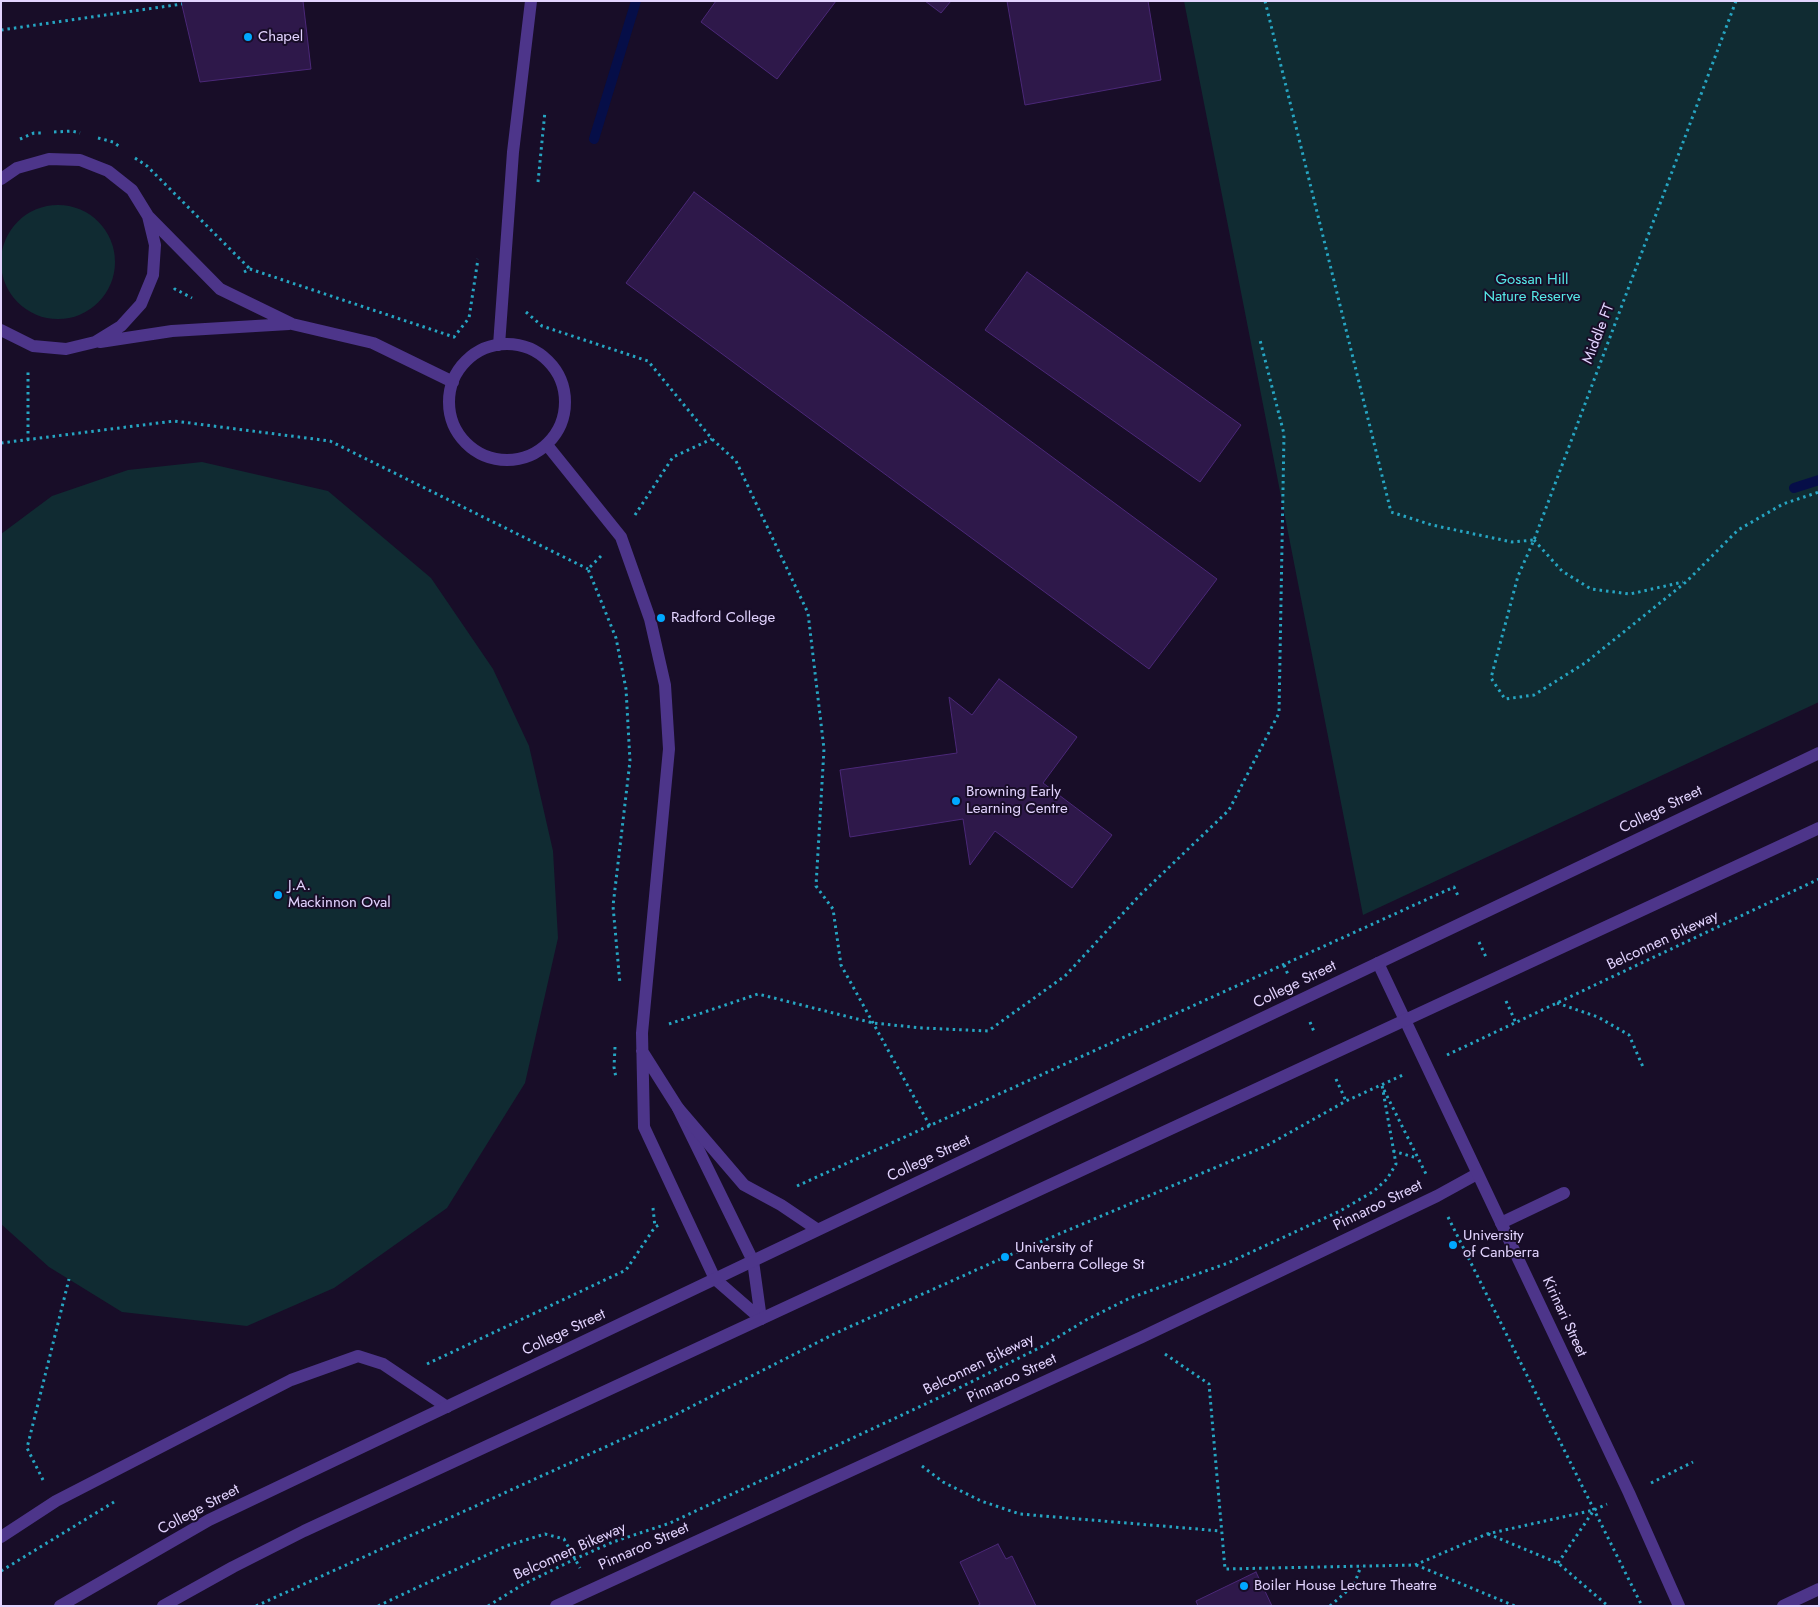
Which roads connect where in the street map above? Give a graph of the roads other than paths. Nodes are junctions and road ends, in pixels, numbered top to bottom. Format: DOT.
graph roads {
  1 [pos="531,1"];
  2 [pos="1,179"];
  3 [pos="148,216"];
  4 [pos="292,324"];
  5 [pos="1,330"];
  6 [pos="95,342"];
  7 [pos="499,345"];
  8 [pos="453,382"];
  9 [pos="547,444"];
  10 [pos="1819,753"];
  11 [pos="1819,828"];
  12 [pos="1378,963"];
  13 [pos="1405,1022"];
  14 [pos="642,1050"];
  15 [pos="678,1108"];
  16 [pos="1477,1174"];
  17 [pos="1564,1193"];
  18 [pos="1501,1223"];
  19 [pos="818,1230"];
  20 [pos="753,1261"];
  21 [pos="715,1279"];
  22 [pos="761,1319"];
  23 [pos="446,1407"];
  24 [pos="1,1537"];
  25 [pos="1819,1589"];
  26 [pos="60,1606"];
  27 [pos="163,1606"];
  28 [pos="556,1606"];
  29 [pos="1679,1606"];
  30 [pos="1783,1606"];
  1 -- 7 [label="street"];
  2 -- 3 [label="street"];
  3 -- 4 [label="street"];
  3 -- 6 [label="street"];
  4 -- 6 [label="street"];
  4 -- 8 [label="street"];
  5 -- 6 [label="street"];
  7 -- 8 [label="street"];
  7 -- 9 [label="street"];
  8 -- 9 [label="street"];
  9 -- 14 [label="street"];
  10 -- 12 [label="street, College Street"];
  11 -- 13 [label="street"];
  12 -- 13 [label="street, Kirinari Street"];
  12 -- 19 [label="street, College Street"];
  13 -- 16 [label="street, Kirinari Street"];
  13 -- 22 [label="street"];
  14 -- 15 [label="street"];
  14 -- 21 [label="street"];
  15 -- 19 [label="street"];
  15 -- 20 [label="street"];
  16 -- 18 [label="street, Kirinari Street"];
  16 -- 28 [label="street, Pinnaroo Street"];
  17 -- 18 [label="street"];
  18 -- 29 [label="street, Kirinari Street"];
  19 -- 20 [label="street, College Street"];
  20 -- 21 [label="street, College Street"];
  20 -- 22 [label="street"];
  21 -- 22 [label="street"];
  21 -- 23 [label="street, College Street"];
  22 -- 27 [label="street"];
  23 -- 24 [label="street"];
  23 -- 26 [label="street, College Street"];
  25 -- 30 [label="street"];
}
